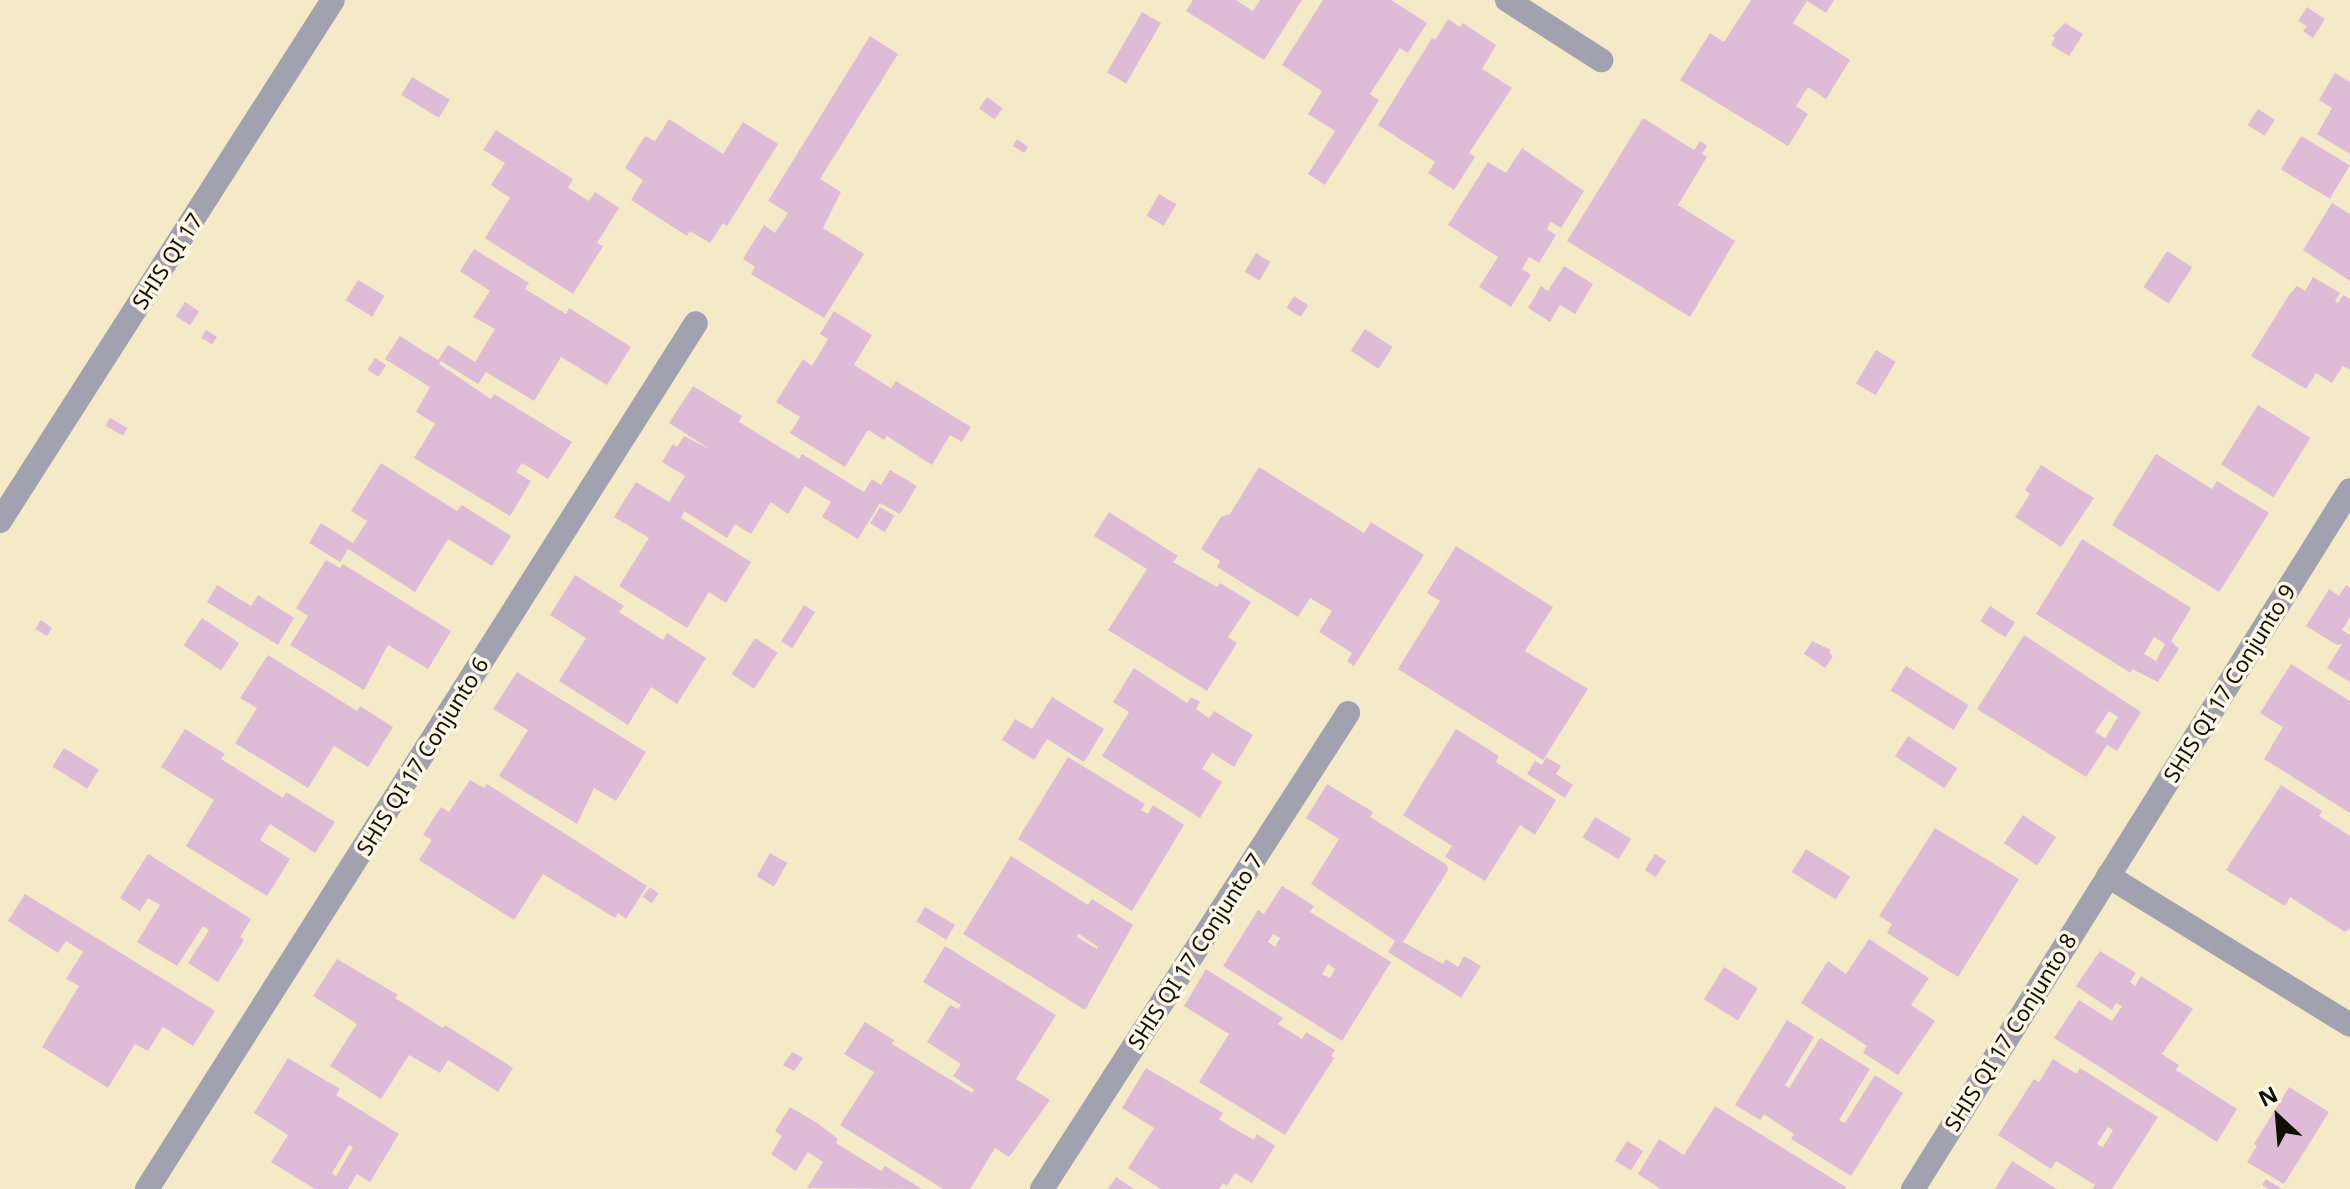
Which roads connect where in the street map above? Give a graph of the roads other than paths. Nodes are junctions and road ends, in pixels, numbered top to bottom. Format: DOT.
graph roads {
  1 [pos="333,0"];
  2 [pos="1507,0"];
  3 [pos="1601,60"];
  4 [pos="696,323"];
  5 [pos="2350,490"];
  6 [pos="0,521"];
  7 [pos="1348,713"];
  8 [pos="2108,876"];
  9 [pos="2350,1025"];
  10 [pos="147,1189"];
  11 [pos="1042,1189"];
  12 [pos="1913,1189"];
  1 -- 6 [label="street, SHIS QI 17"];
  2 -- 3 [label="street"];
  4 -- 10 [label="street, SHIS QI 17 Conjunto 6"];
  5 -- 8 [label="street, SHIS QI 17 Conjunto 9"];
  7 -- 11 [label="street, SHIS QI 17 Conjunto 7"];
  8 -- 9 [label="street"];
  8 -- 12 [label="street, SHIS QI 17 Conjunto 8"];
}
